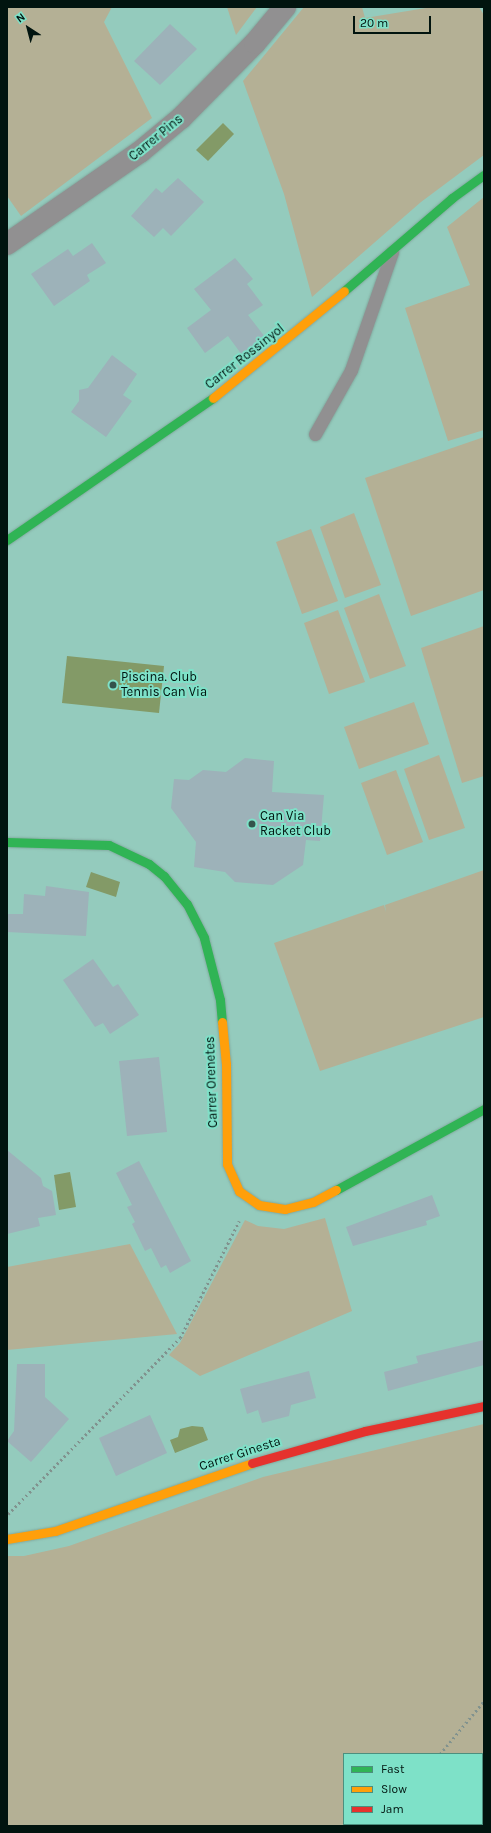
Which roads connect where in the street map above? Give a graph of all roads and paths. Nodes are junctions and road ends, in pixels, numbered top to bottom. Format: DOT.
graph roads {
  1 [pos="285,7"];
  2 [pos="484,175"];
  3 [pos="7,244"];
  4 [pos="392,252"];
  5 [pos="315,434"];
  6 [pos="7,540"];
  7 [pos="7,842"];
  8 [pos="484,1109"];
  9 [pos="240,1219"];
  10 [pos="484,1406"];
  11 [pos="7,1514"];
  12 [pos="7,1539"];
  13 [pos="484,1701"];
  14 [pos="441,1753"];
  1 -- 3 [label="street, Carrer Pins"];
  2 -- 4 [label="street, Carrer Rossinyol"];
  4 -- 5 [label="lane"];
  4 -- 6 [label="street, Carrer Rossinyol"];
  7 -- 8 [label="street, Carrer Orenetes"];
  9 -- 11 [label="path"];
  10 -- 12 [label="street, Carrer Ginesta"];
  13 -- 14 [label="path"];
}
